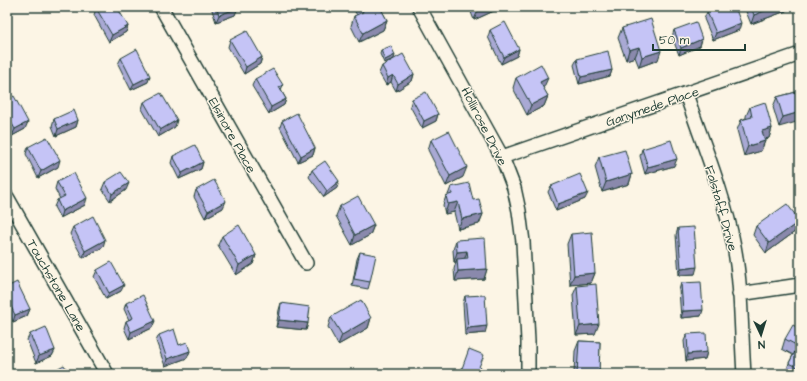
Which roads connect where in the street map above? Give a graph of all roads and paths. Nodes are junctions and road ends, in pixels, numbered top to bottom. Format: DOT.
graph roads {
  1 [pos="161,7"];
  2 [pos="419,7"];
  3 [pos="800,54"];
  4 [pos="686,94"];
  5 [pos="502,157"];
  6 [pos="7,197"];
  7 [pos="306,263"];
  8 [pos="800,286"];
  9 [pos="739,294"];
  10 [pos="107,374"];
  11 [pos="528,374"];
  12 [pos="744,374"];
  1 -- 7 [label="street, Elsinore Place"];
  2 -- 5 [label="street, Hollirose Drive"];
  3 -- 4 [label="street, Ganymede Place"];
  4 -- 5 [label="street, Ganymede Place"];
  4 -- 9 [label="street, Falstaff Drive"];
  5 -- 11 [label="street, Hollirose Drive"];
  6 -- 10 [label="street, Touchstone Lane"];
  8 -- 9 [label="street"];
  9 -- 12 [label="street, Falstaff Drive"];
}
